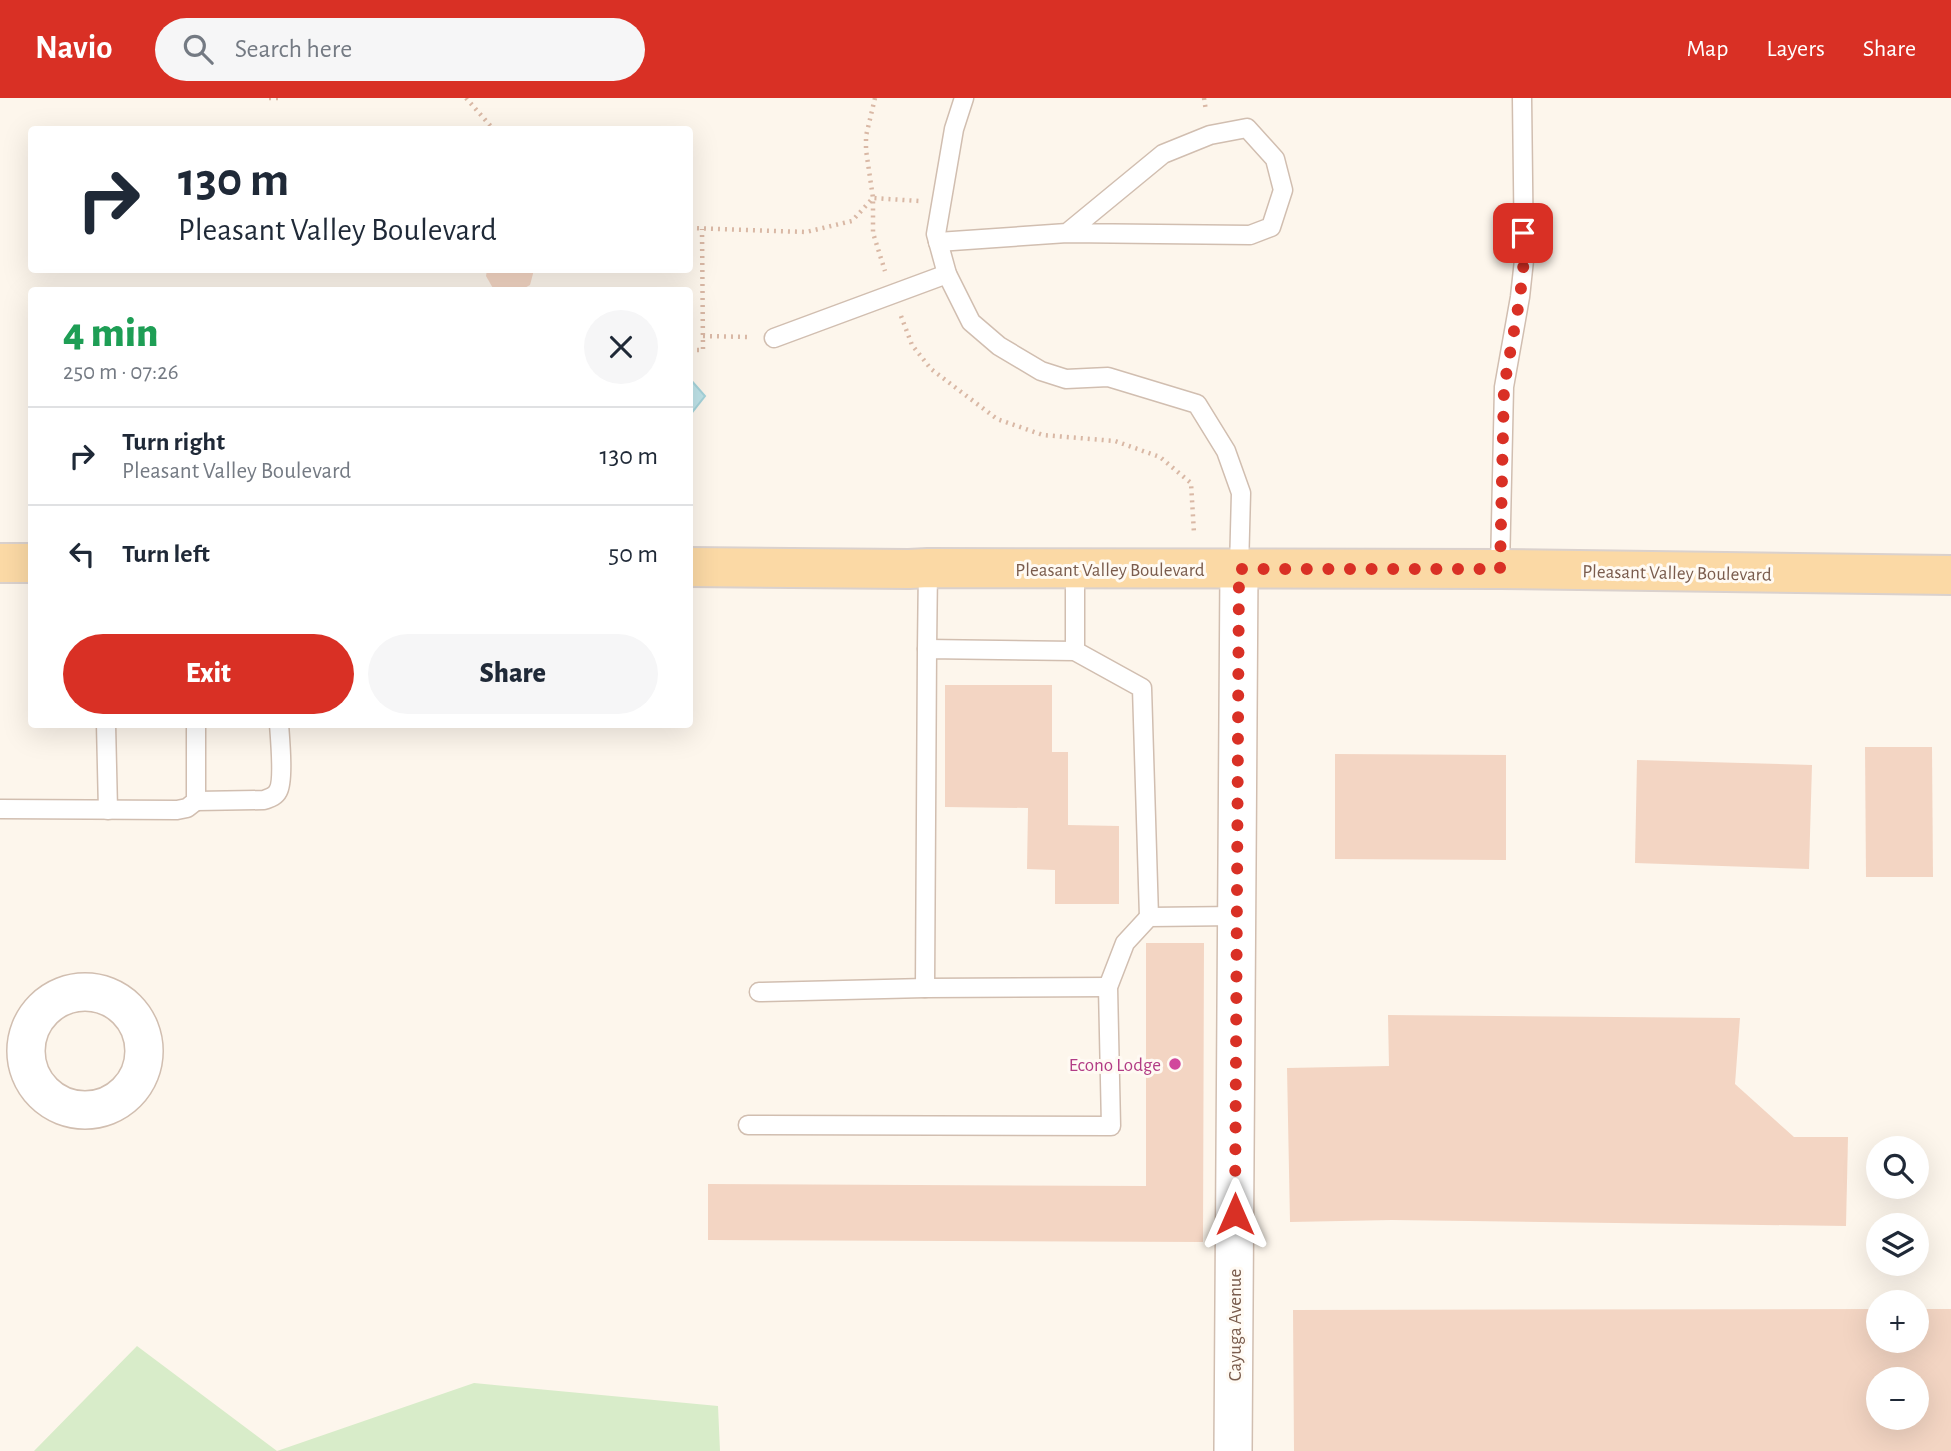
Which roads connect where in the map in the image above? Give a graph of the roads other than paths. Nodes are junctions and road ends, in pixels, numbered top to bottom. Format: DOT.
graph roads {
  1 [pos="964,98"];
  2 [pos="1522,98"];
  3 [pos="1067,233"];
  4 [pos="938,242"];
  5 [pos="947,274"];
  6 [pos="774,338"];
  7 [pos="0,563"];
  8 [pos="28,563"];
  9 [pos="693,567"];
  10 [pos="928,568"];
  11 [pos="1074,569"];
  12 [pos="1239,569"];
  13 [pos="1500,569"];
  14 [pos="1951,575"];
  15 [pos="927,649"];
  16 [pos="1075,652"];
  17 [pos="106,728"];
  18 [pos="196,728"];
  19 [pos="279,728"];
  20 [pos="196,801"];
  21 [pos="0,809"];
  22 [pos="108,810"];
  23 [pos="1237,916"];
  24 [pos="1149,917"];
  25 [pos="1108,987"];
  26 [pos="925,988"];
  27 [pos="759,992"];
  28 [pos="748,1125"];
  29 [pos="1233,1451"];
  1 -- 4 [label="lane"];
  2 -- 13 [label="lane"];
  3 -- 3 [label="lane"];
  3 -- 4 [label="lane"];
  4 -- 5 [label="lane"];
  5 -- 6 [label="lane"];
  5 -- 12 [label="lane"];
  7 -- 8 [label="main road"];
  9 -- 10 [label="main road, Pleasant Valley Boulevard"];
  10 -- 11 [label="main road, Pleasant Valley Boulevard"];
  10 -- 15 [label="lane"];
  11 -- 12 [label="main road, Pleasant Valley Boulevard"];
  11 -- 16 [label="lane"];
  12 -- 13 [label="main road, Pleasant Valley Boulevard"];
  12 -- 23 [label="street, Cayuga Avenue"];
  13 -- 14 [label="main road, Pleasant Valley Boulevard"];
  15 -- 16 [label="lane"];
  15 -- 26 [label="lane"];
  16 -- 24 [label="lane"];
  17 -- 22 [label="lane"];
  18 -- 20 [label="lane"];
  19 -- 20 [label="lane"];
  20 -- 22 [label="lane"];
  21 -- 22 [label="lane"];
  23 -- 24 [label="lane"];
  23 -- 29 [label="street, Cayuga Avenue"];
  24 -- 25 [label="lane"];
  25 -- 26 [label="lane"];
  25 -- 28 [label="lane"];
  26 -- 27 [label="lane"];
}
